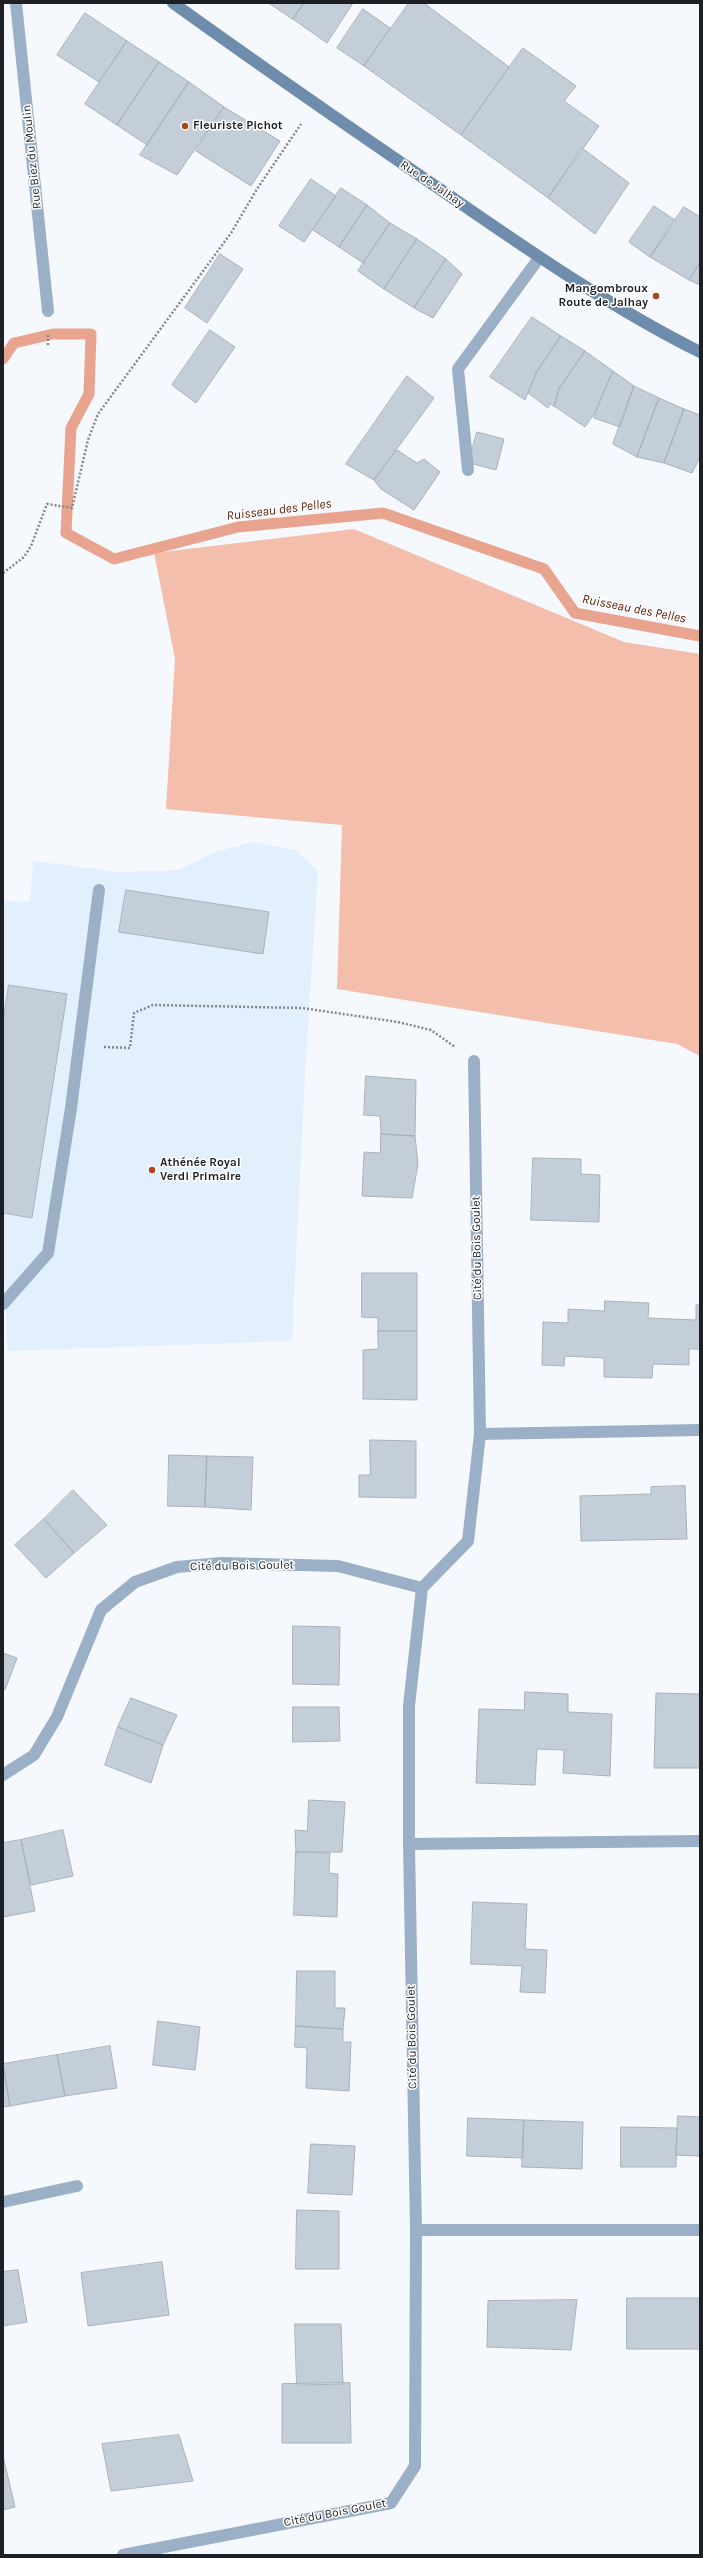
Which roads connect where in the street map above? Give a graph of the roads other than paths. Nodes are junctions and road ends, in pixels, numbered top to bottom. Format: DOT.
graph roads {
  1 [pos="16,3"];
  2 [pos="173,3"];
  3 [pos="539,258"];
  4 [pos="48,311"];
  5 [pos="700,352"];
  6 [pos="468,470"];
  7 [pos="100,890"];
  8 [pos="474,1061"];
  9 [pos="3,1304"];
  10 [pos="700,1430"];
  11 [pos="480,1434"];
  12 [pos="422,1588"];
  13 [pos="3,1775"];
  14 [pos="700,1841"];
  15 [pos="409,1844"];
  16 [pos="77,2186"];
  17 [pos="3,2202"];
  18 [pos="416,2230"];
  19 [pos="700,2230"];
  20 [pos="123,2555"];
  1 -- 4 [label="street, Rue Biez du Moulin"];
  2 -- 3 [label="main road, Rue de Jalhay"];
  3 -- 5 [label="main road, Rue de Jalhay"];
  3 -- 6 [label="street"];
  7 -- 9 [label="street"];
  8 -- 11 [label="street, Cité du Bois Goulet"];
  10 -- 11 [label="street"];
  11 -- 12 [label="street, Cité du Bois Goulet"];
  12 -- 13 [label="street, Cité du Bois Goulet"];
  12 -- 15 [label="street, Cité du Bois Goulet"];
  14 -- 15 [label="street"];
  15 -- 18 [label="street, Cité du Bois Goulet"];
  16 -- 17 [label="street"];
  18 -- 19 [label="street"];
  18 -- 20 [label="street, Cité du Bois Goulet"];
}
